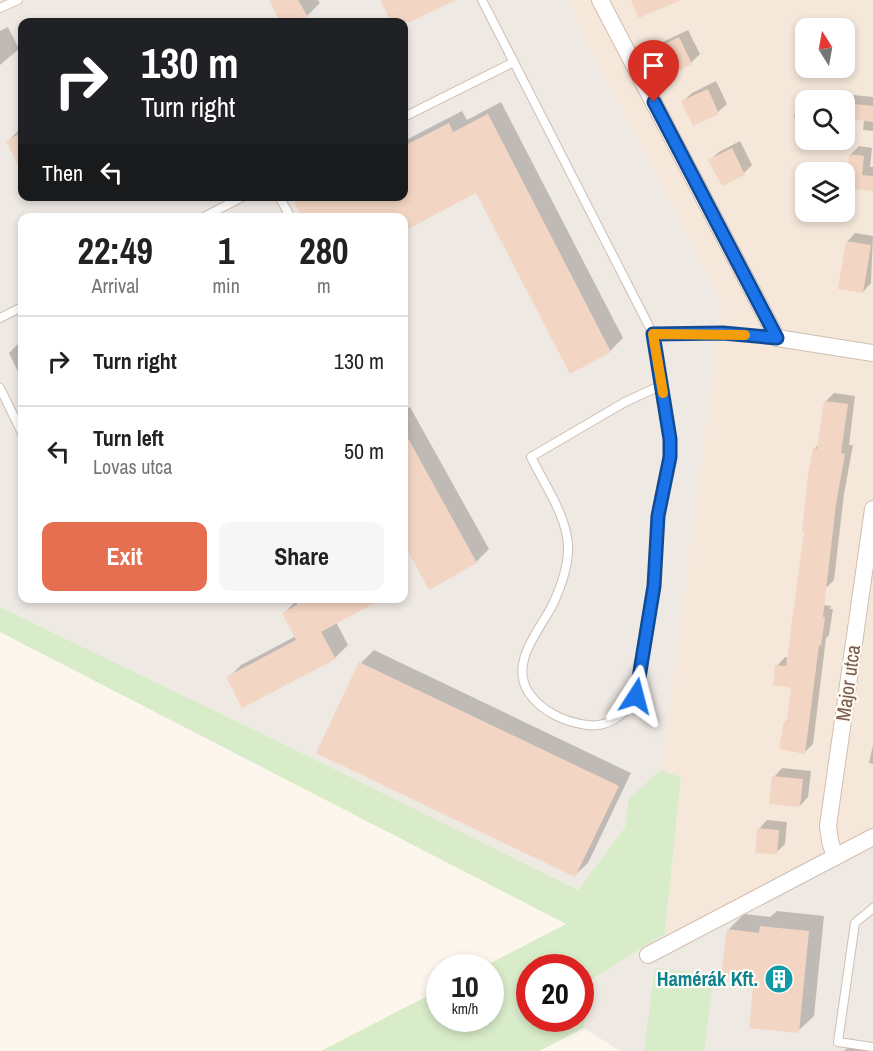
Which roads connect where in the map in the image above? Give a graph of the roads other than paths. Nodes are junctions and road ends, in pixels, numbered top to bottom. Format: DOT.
graph roads {
  1 [pos="18,0"];
  2 [pos="482,0"];
  3 [pos="600,0"];
  4 [pos="0,9"];
  5 [pos="514,62"];
  6 [pos="408,115"];
  7 [pos="234,201"];
  8 [pos="212,213"];
  9 [pos="18,309"];
  10 [pos="0,318"];
  11 [pos="653,334"];
  12 [pos="777,338"];
  13 [pos="873,353"];
  14 [pos="662,385"];
  15 [pos="0,388"];
  16 [pos="18,425"];
  17 [pos="873,509"];
  18 [pos="873,837"];
  19 [pos="835,857"];
  20 [pos="873,908"];
  21 [pos="648,955"];
  22 [pos="873,1047"];
  1 -- 4 [label="lane"];
  2 -- 5 [label="lane"];
  3 -- 12 [label="street"];
  5 -- 6 [label="lane"];
  5 -- 11 [label="lane"];
  7 -- 8 [label="lane"];
  9 -- 10 [label="lane"];
  11 -- 12 [label="lane"];
  11 -- 14 [label="lane"];
  12 -- 13 [label="street"];
  14 -- 14 [label="lane"];
  15 -- 16 [label="lane"];
  17 -- 19 [label="street, Major utca"];
  18 -- 19 [label="street"];
  19 -- 21 [label="street"];
  20 -- 22 [label="lane"];
}
